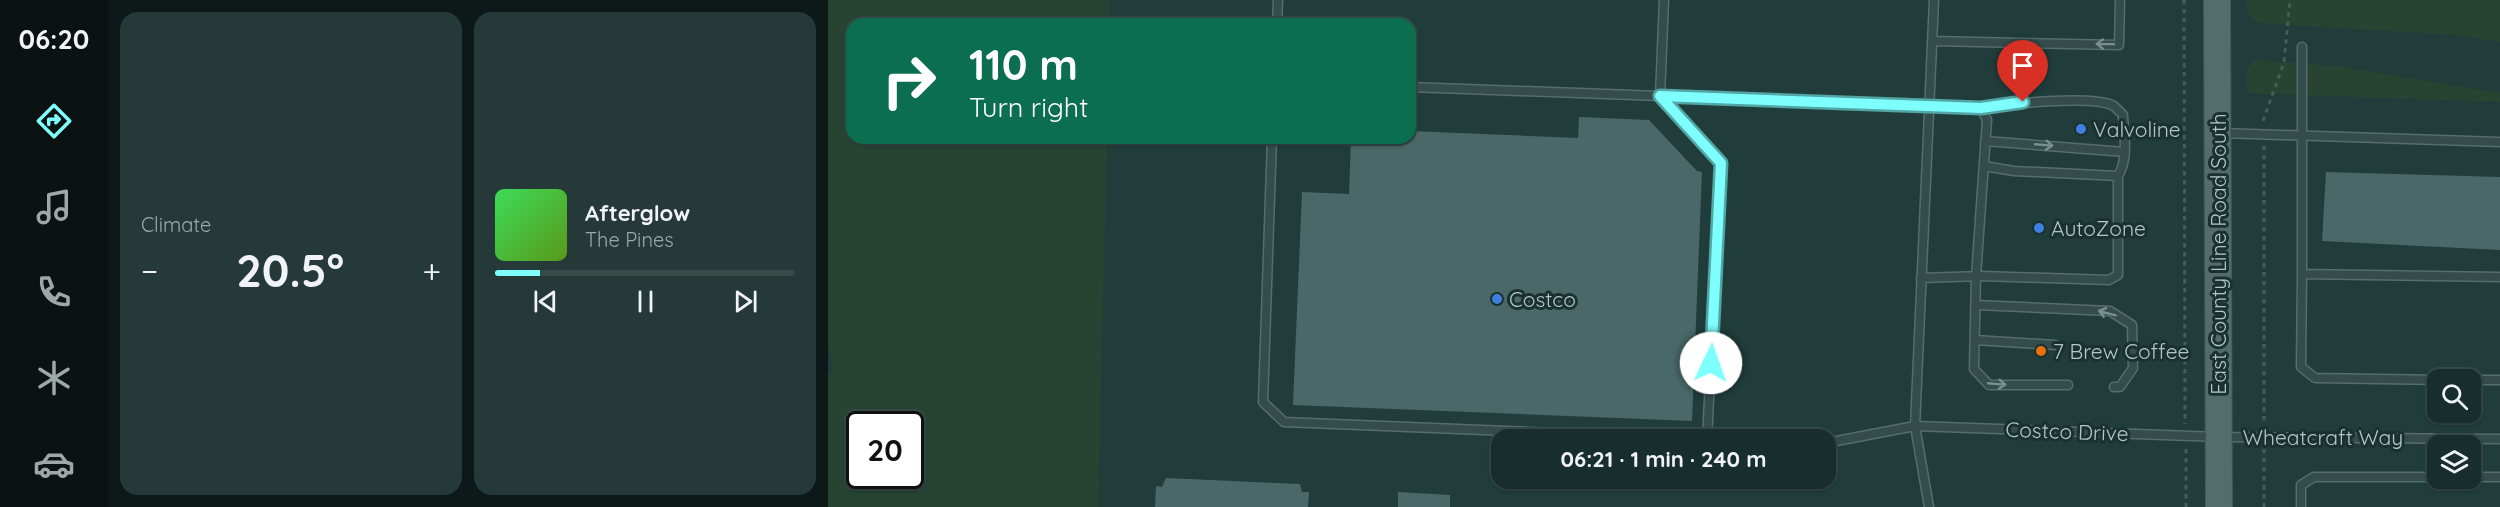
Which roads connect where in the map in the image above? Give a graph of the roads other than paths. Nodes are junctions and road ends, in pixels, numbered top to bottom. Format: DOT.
graph roads {
  1 [pos="1278,0"];
  2 [pos="1664,0"];
  3 [pos="1934,0"];
  4 [pos="2120,0"];
  5 [pos="2217,0"];
  6 [pos="1277,18"];
  7 [pos="1932,41"];
  8 [pos="2302,47"];
  9 [pos="1416,87"];
  10 [pos="1660,96"];
  11 [pos="1929,105"];
  12 [pos="1981,108"];
  13 [pos="2218,133"];
  14 [pos="2301,134"];
  15 [pos="1985,141"];
  16 [pos="2500,142"];
  17 [pos="1272,144"];
  18 [pos="2125,152"];
  19 [pos="1984,166"];
  20 [pos="2118,176"];
  21 [pos="2302,274"];
  22 [pos="1976,276"];
  23 [pos="2500,277"];
  24 [pos="1922,278"];
  25 [pos="1976,304"];
  26 [pos="1975,340"];
  27 [pos="2055,345"];
  28 [pos="2427,380"];
  29 [pos="2481,380"];
  30 [pos="2500,380"];
  31 [pos="2068,385"];
  32 [pos="2114,387"];
  33 [pos="1915,426"];
  34 [pos="1708,429"];
  35 [pos="1491,430"];
  36 [pos="2219,437"];
  37 [pos="1836,440"];
  38 [pos="2500,440"];
  39 [pos="2427,477"];
  40 [pos="2481,477"];
  41 [pos="2500,477"];
  42 [pos="1929,507"];
  43 [pos="2219,507"];
  44 [pos="2301,507"];
  1 -- 6 [label="lane"];
  2 -- 10 [label="lane"];
  3 -- 7 [label="lane"];
  4 -- 7 [label="lane, one-way"];
  5 -- 13 [label="main road, East County Line Road South"];
  7 -- 11 [label="lane"];
  8 -- 14 [label="lane"];
  9 -- 10 [label="lane"];
  10 -- 11 [label="lane"];
  10 -- 34 [label="lane"];
  11 -- 12 [label="lane"];
  11 -- 24 [label="lane"];
  12 -- 15 [label="lane"];
  12 -- 18 [label="lane"];
  13 -- 14 [label="lane"];
  13 -- 36 [label="main road, East County Line Road South"];
  14 -- 16 [label="lane"];
  14 -- 21 [label="lane"];
  15 -- 18 [label="lane, one-way"];
  15 -- 19 [label="lane"];
  17 -- 35 [label="lane"];
  18 -- 20 [label="lane"];
  19 -- 20 [label="lane"];
  19 -- 22 [label="lane"];
  20 -- 22 [label="lane"];
  21 -- 23 [label="lane"];
  21 -- 28 [label="lane"];
  22 -- 24 [label="lane"];
  22 -- 25 [label="lane"];
  24 -- 33 [label="lane"];
  25 -- 26 [label="lane"];
  32 -- 25 [label="lane, one-way"];
  26 -- 27 [label="lane"];
  26 -- 31 [label="lane, one-way"];
  29 -- 30 [label="lane"];
  33 -- 36 [label="lane, Costco Drive"];
  33 -- 37 [label="lane, Costco Drive"];
  33 -- 42 [label="lane"];
  36 -- 38 [label="lane, Wheatcraft Way"];
  36 -- 43 [label="main road, East County Line Road South"];
  39 -- 44 [label="lane"];
  40 -- 41 [label="lane"];
}
